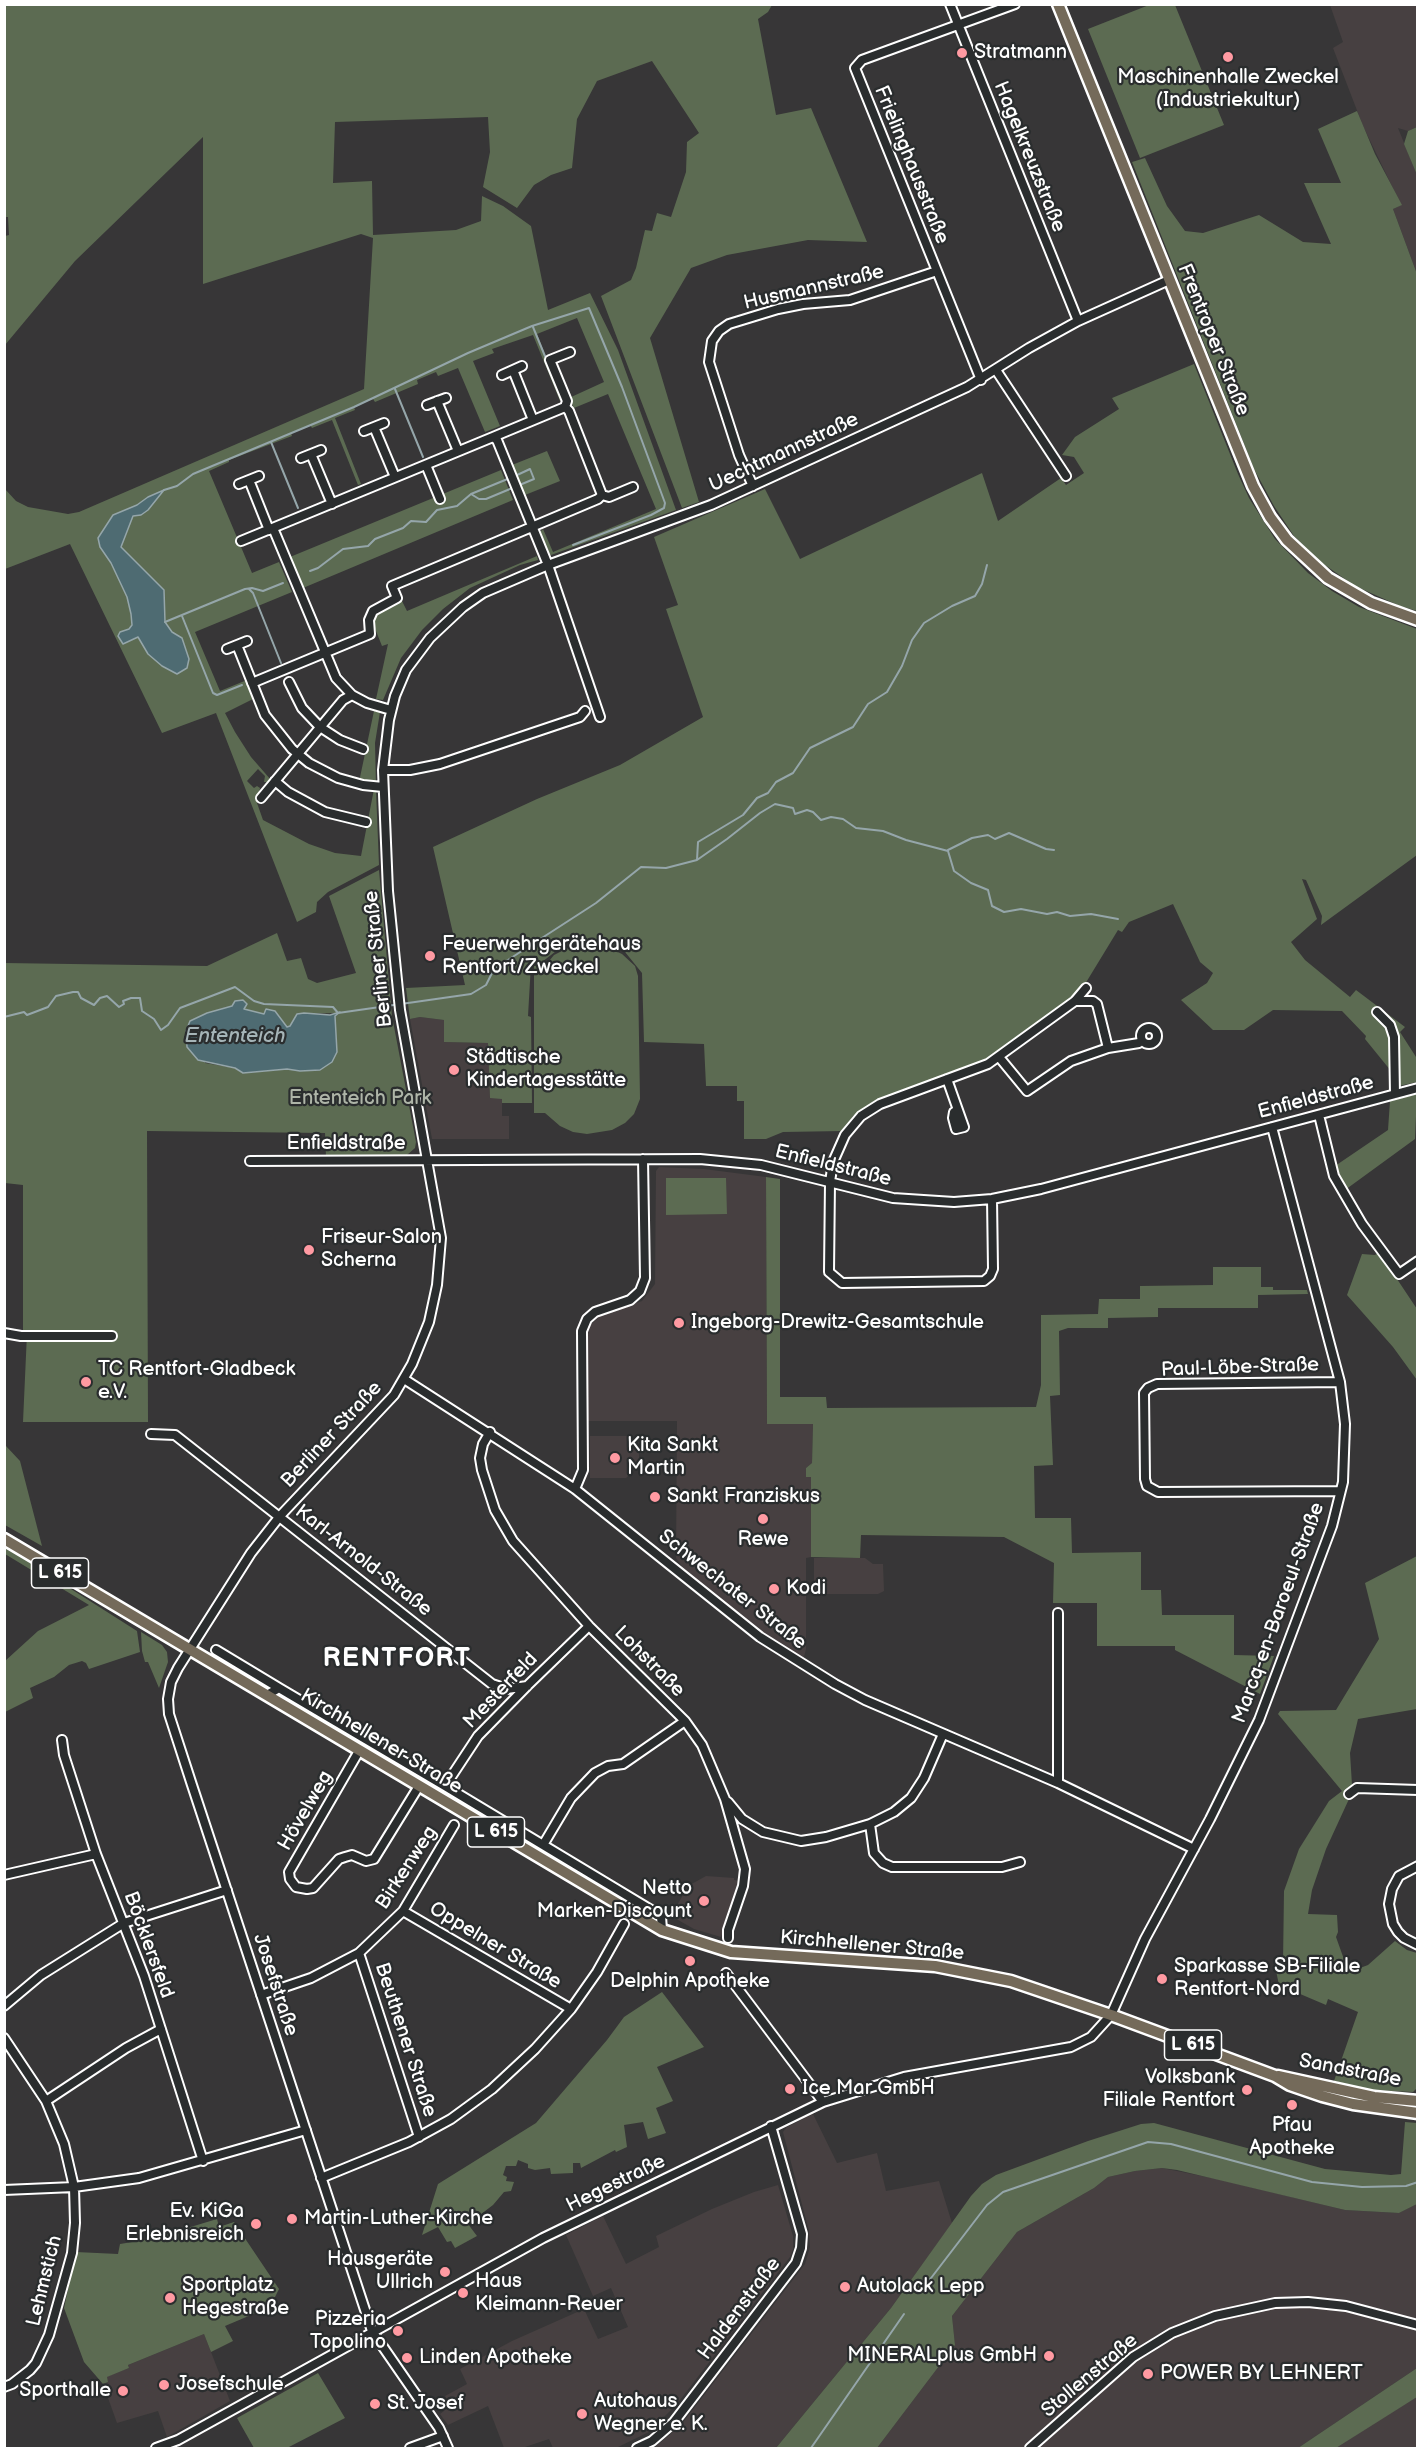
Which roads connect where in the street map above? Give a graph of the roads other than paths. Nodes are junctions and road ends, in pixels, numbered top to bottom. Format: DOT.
graph roads {
  1 [pos="950,4"];
  2 [pos="1015,4"];
  3 [pos="1058,4"];
  4 [pos="959,26"];
  5 [pos="937,271"];
  6 [pos="1169,280"];
  7 [pos="1078,321"];
  8 [pos="570,352"];
  9 [pos="522,366"];
  10 [pos="513,370"];
  11 [pos="996,370"];
  12 [pos="502,375"];
  13 [pos="981,380"];
  14 [pos="447,398"];
  15 [pos="437,401"];
  16 [pos="427,405"];
  17 [pos="566,407"];
  18 [pos="533,420"];
  19 [pos="384,423"];
  20 [pos="374,427"];
  21 [pos="364,431"];
  22 [pos="493,437"];
  23 [pos="321,450"];
  24 [pos="458,451"];
  25 [pos="311,454"];
  26 [pos="301,458"];
  27 [pos="426,465"];
  28 [pos="259,476"];
  29 [pos="1066,476"];
  30 [pos="395,477"];
  31 [pos="249,480"];
  32 [pos="239,484"];
  33 [pos="753,486"];
  34 [pos="633,487"];
  35 [pos="602,495"];
  36 [pos="440,499"];
  37 [pos="332,504"];
  38 [pos="532,527"];
  39 [pos="271,529"];
  40 [pos="241,541"];
  41 [pos="548,566"];
  42 [pos="1418,620"];
  43 [pos="247,641"];
  44 [pos="237,645"];
  45 [pos="227,649"];
  46 [pos="324,653"];
  47 [pos="417,655"];
  48 [pos="290,682"];
  49 [pos="252,683"];
  50 [pos="352,695"];
  51 [pos="391,710"];
  52 [pos="585,711"];
  53 [pos="600,717"];
  54 [pos="320,727"];
  55 [pos="363,749"];
  56 [pos="298,755"];
  57 [pos="383,770"];
  58 [pos="275,781"];
  59 [pos="383,787"];
  60 [pos="261,798"];
  61 [pos="366,822"];
  62 [pos="1086,988"];
  63 [pos="1075,1001"];
  64 [pos="1377,1012"];
  65 [pos="1142,1040"];
  66 [pos="1108,1048"];
  67 [pos="999,1057"];
  68 [pos="947,1079"];
  69 [pos="1418,1088"];
  70 [pos="1395,1094"];
  71 [pos="958,1110"];
  72 [pos="1319,1115"];
  73 [pos="1272,1127"];
  74 [pos="643,1159"];
  75 [pos="428,1160"];
  76 [pos="250,1161"];
  77 [pos="830,1182"];
  78 [pos="992,1199"];
  79 [pos="1418,1261"];
  80 [pos="4,1333"];
  81 [pos="112,1336"];
  82 [pos="404,1379"];
  83 [pos="1340,1382"];
  84 [pos="489,1432"];
  85 [pos="151,1434"];
  86 [pos="575,1489"];
  87 [pos="1340,1491"];
  88 [pos="280,1516"];
  89 [pos="4,1539"];
  90 [pos="1058,1613"];
  91 [pos="589,1626"];
  92 [pos="190,1650"];
  93 [pos="216,1650"];
  94 [pos="527,1686"];
  95 [pos="279,1688"];
  96 [pos="267,1695"];
  97 [pos="685,1720"];
  98 [pos="943,1734"];
  99 [pos="62,1740"];
  100 [pos="359,1751"];
  101 [pos="1058,1783"];
  102 [pos="419,1785"];
  103 [pos="445,1786"];
  104 [pos="1418,1790"];
  105 [pos="1349,1794"];
  106 [pos="725,1799"];
  107 [pos="870,1824"];
  108 [pos="454,1825"];
  109 [pos="543,1845"];
  110 [pos="1194,1849"];
  111 [pos="96,1854"];
  112 [pos="1020,1862"];
  113 [pos="1418,1866"];
  114 [pos="4,1875"];
  115 [pos="227,1890"];
  116 [pos="403,1911"];
  117 [pos="124,1923"];
  118 [pos="624,1924"];
  119 [pos="662,1930"];
  120 [pos="728,1938"];
  121 [pos="1418,1945"];
  122 [pos="358,1953"];
  123 [pos="726,1973"];
  124 [pos="261,1995"];
  125 [pos="4,2006"];
  126 [pos="571,2010"];
  127 [pos="1111,2015"];
  128 [pos="161,2029"];
  129 [pos="4,2038"];
  130 [pos="1275,2076"];
  131 [pos="46,2101"];
  132 [pos="1418,2101"];
  133 [pos="823,2102"];
  134 [pos="1418,2113"];
  135 [pos="771,2126"];
  136 [pos="306,2130"];
  137 [pos="419,2137"];
  138 [pos="203,2161"];
  139 [pos="321,2178"];
  140 [pos="74,2187"];
  141 [pos="4,2190"];
  142 [pos="1418,2325"];
  143 [pos="372,2331"];
  144 [pos="4,2387"];
  145 [pos="443,2436"];
  146 [pos="156,2448"];
  147 [pos="410,2448"];
  148 [pos="448,2448"];
  149 [pos="637,2448"];
  150 [pos="1030,2448"];
  1 -- 4 [label="street, Hagelkreuzstraße"];
  2 -- 4 [label="street"];
  3 -- 6 [label="main road, Frentroper Straße"];
  4 -- 5 [label="street, Frielinghausstraße"];
  4 -- 7 [label="street, Hagelkreuzstraße"];
  5 -- 13 [label="street, Frielinghausstraße"];
  5 -- 33 [label="street, Husmannstraße"];
  6 -- 7 [label="street, Uechtmannstraße"];
  6 -- 42 [label="main road, Frentroper Straße"];
  7 -- 11 [label="street, Uechtmannstraße"];
  8 -- 17 [label="street"];
  9 -- 10 [label="street"];
  10 -- 12 [label="street"];
  10 -- 18 [label="street"];
  11 -- 13 [label="street, Uechtmannstraße"];
  11 -- 29 [label="street"];
  13 -- 33 [label="street, Uechtmannstraße"];
  14 -- 15 [label="street"];
  15 -- 16 [label="street"];
  15 -- 24 [label="street"];
  17 -- 18 [label="street"];
  17 -- 35 [label="street"];
  18 -- 22 [label="street"];
  19 -- 20 [label="street"];
  20 -- 21 [label="street"];
  20 -- 30 [label="street"];
  22 -- 24 [label="street"];
  22 -- 38 [label="street"];
  23 -- 25 [label="street"];
  24 -- 27 [label="street"];
  25 -- 26 [label="street"];
  25 -- 37 [label="street"];
  27 -- 30 [label="street"];
  27 -- 36 [label="street"];
  28 -- 31 [label="street"];
  30 -- 37 [label="street"];
  31 -- 32 [label="street"];
  31 -- 39 [label="street"];
  33 -- 41 [label="street, Uechtmannstraße"];
  34 -- 35 [label="street"];
  35 -- 38 [label="street"];
  37 -- 39 [label="street"];
  38 -- 41 [label="street"];
  38 -- 46 [label="street"];
  39 -- 40 [label="street"];
  39 -- 46 [label="street"];
  41 -- 47 [label="street, Uechtmannstraße"];
  41 -- 53 [label="street"];
  43 -- 44 [label="street"];
  44 -- 45 [label="street"];
  44 -- 49 [label="street"];
  46 -- 49 [label="street"];
  46 -- 50 [label="street"];
  47 -- 51 [label="street, Berliner Straße"];
  48 -- 54 [label="street"];
  49 -- 56 [label="street"];
  50 -- 51 [label="street"];
  50 -- 54 [label="street"];
  51 -- 57 [label="street, Berliner Straße"];
  52 -- 57 [label="street"];
  54 -- 55 [label="street"];
  54 -- 56 [label="street"];
  56 -- 58 [label="street"];
  56 -- 59 [label="street"];
  57 -- 59 [label="street, Berliner Straße"];
  58 -- 60 [label="street"];
  58 -- 61 [label="street"];
  59 -- 75 [label="street, Berliner Straße"];
  62 -- 63 [label="street"];
  63 -- 66 [label="street"];
  63 -- 67 [label="street"];
  64 -- 70 [label="street, Enfieldstraße"];
  65 -- 66 [label="street"];
  66 -- 67 [label="street"];
  67 -- 68 [label="street"];
  68 -- 71 [label="street"];
  68 -- 77 [label="street"];
  69 -- 70 [label="street, Enfieldstraße"];
  70 -- 72 [label="street, Enfieldstraße"];
  72 -- 73 [label="street, Enfieldstraße"];
  72 -- 79 [label="street"];
  73 -- 78 [label="street, Enfieldstraße"];
  73 -- 83 [label="street, Marcq-en-Baroeul-Straße"];
  74 -- 75 [label="street, Enfieldstraße"];
  74 -- 77 [label="street, Enfieldstraße"];
  74 -- 86 [label="street"];
  75 -- 76 [label="street, Enfieldstraße"];
  75 -- 82 [label="street, Berliner Straße"];
  77 -- 78 [label="street, Enfieldstraße"];
  77 -- 78 [label="street"];
  80 -- 81 [label="street"];
  82 -- 84 [label="street, Schwechater Straße"];
  82 -- 88 [label="street, Berliner Straße"];
  83 -- 87 [label="street, Marcq-en-Baroeul-Straße"];
  83 -- 87 [label="street, Paul-Löbe-Straße"];
  84 -- 86 [label="street, Schwechater Straße"];
  84 -- 91 [label="street, Lohstraße"];
  85 -- 88 [label="street, Karl-Arnold-Straße"];
  86 -- 98 [label="street, Schwechater Straße"];
  87 -- 110 [label="street, Marcq-en-Baroeul-Straße"];
  88 -- 92 [label="street, Berliner Straße"];
  88 -- 94 [label="street, Karl-Arnold-Straße"];
  89 -- 92 [label="main road, Kirchhellener Straße / L 615"];
  90 -- 101 [label="street"];
  91 -- 94 [label="street, Mesterfeld"];
  91 -- 97 [label="street, Lohstraße"];
  92 -- 96 [label="main road, Kirchhellener Straße / L 615"];
  92 -- 115 [label="street, Josefstraße"];
  93 -- 95 [label="street, Kirchhellener Straße"];
  94 -- 103 [label="street, Mesterfeld"];
  95 -- 96 [label="street, Kirchhellener Straße"];
  95 -- 103 [label="street, Kirchhellener Straße"];
  96 -- 100 [label="main road, Kirchhellener Straße / L 615"];
  97 -- 106 [label="street, Lohstraße"];
  97 -- 109 [label="street"];
  98 -- 101 [label="street, Schwechater Straße"];
  98 -- 107 [label="street"];
  99 -- 111 [label="street, Böcklersfeld"];
  100 -- 102 [label="main road, Kirchhellener Straße / L 615"];
  100 -- 102 [label="street, Hövelweg"];
  101 -- 110 [label="street, Schwechater Straße"];
  102 -- 119 [label="main road, Kirchhellener Straße / L 615"];
  103 -- 109 [label="street, Kirchhellener Straße"];
  104 -- 105 [label="street"];
  106 -- 107 [label="street"];
  106 -- 120 [label="street, Lohstraße"];
  107 -- 112 [label="street"];
  108 -- 116 [label="street, Birkenweg"];
  109 -- 119 [label="street, Kirchhellener Straße"];
  110 -- 127 [label="street, Marcq-en-Baroeul-Straße"];
  111 -- 114 [label="street"];
  111 -- 117 [label="street, Böcklersfeld"];
  113 -- 121 [label="street"];
  115 -- 117 [label="street"];
  115 -- 124 [label="street, Josefstraße"];
  116 -- 122 [label="street, Birkenweg"];
  116 -- 126 [label="street, Oppelner Straße"];
  117 -- 125 [label="street"];
  117 -- 128 [label="street, Böcklersfeld"];
  118 -- 126 [label="street"];
  119 -- 127 [label="main road, Kirchhellener Straße / L 615"];
  122 -- 124 [label="street, Birkenweg"];
  122 -- 137 [label="street, Beuthener Straße"];
  123 -- 133 [label="street"];
  124 -- 136 [label="street, Josefstraße"];
  126 -- 137 [label="street"];
  127 -- 130 [label="main road, Sandstraße / L 615"];
  127 -- 133 [label="street, Hegestraße"];
  128 -- 131 [label="street"];
  128 -- 138 [label="street, Böcklersfeld"];
  129 -- 131 [label="street, Lehmstich"];
  130 -- 132 [label="main road, Sandstraße / L 615"];
  130 -- 134 [label="main road, Sandstraße / L 615"];
  131 -- 140 [label="street, Lehmstich"];
  133 -- 135 [label="street, Hegestraße"];
  135 -- 143 [label="street, Hegestraße"];
  135 -- 149 [label="street, Haldenstraße"];
  136 -- 138 [label="street"];
  136 -- 139 [label="street, Josefstraße"];
  137 -- 139 [label="street"];
  138 -- 140 [label="street"];
  139 -- 143 [label="street, Josefstraße"];
  140 -- 141 [label="street"];
  140 -- 144 [label="street, Lehmstich"];
  142 -- 150 [label="street, Stollenstraße"];
  143 -- 145 [label="street, Josefstraße"];
  143 -- 146 [label="street, Hegestraße"];
  145 -- 147 [label="street"];
  145 -- 148 [label="street, Josefstraße"];
}
